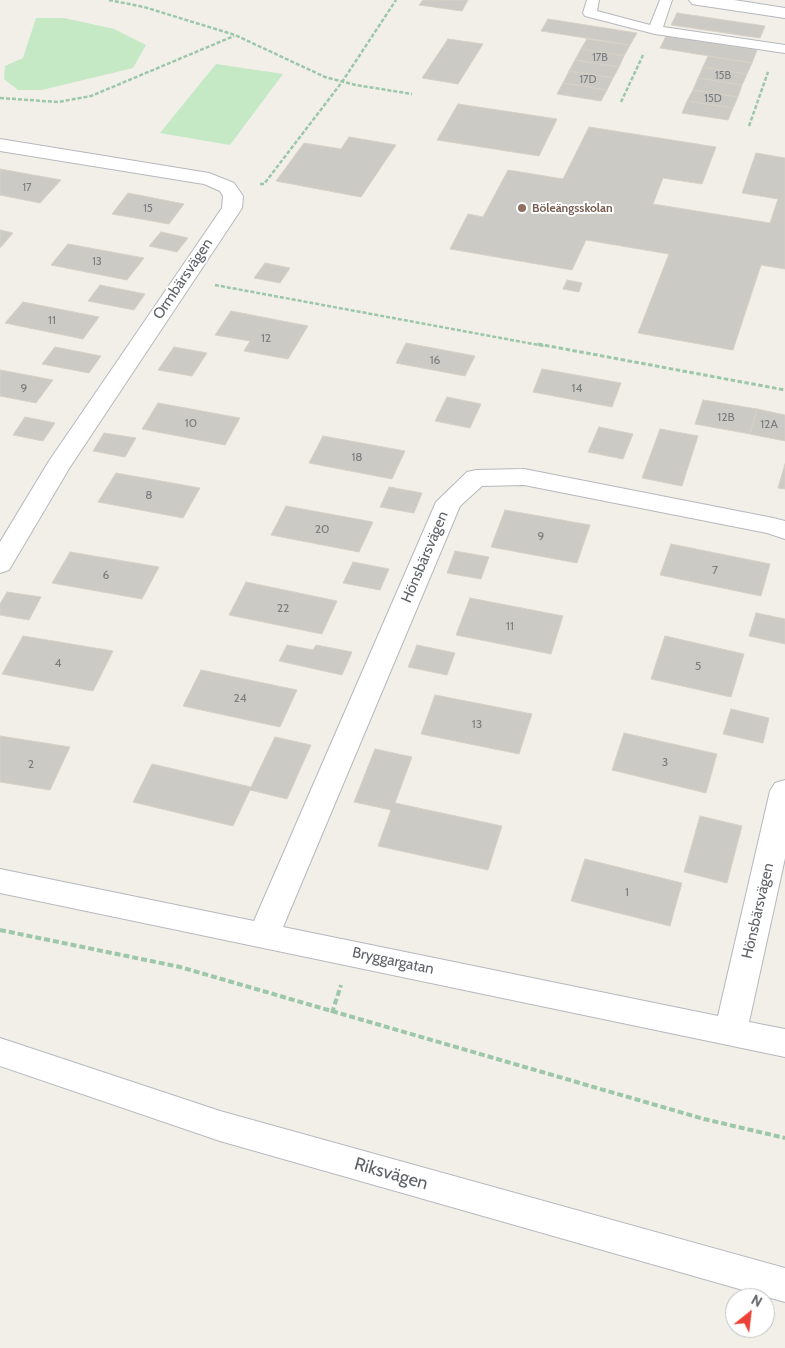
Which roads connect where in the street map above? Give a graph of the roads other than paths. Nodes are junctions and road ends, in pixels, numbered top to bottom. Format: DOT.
graph roads {
  1 [pos="593,0"];
  2 [pos="666,0"];
  3 [pos="698,0"];
  4 [pos="785,13"];
  5 [pos="655,30"];
  6 [pos="781,48"];
  7 [pos="0,145"];
  8 [pos="785,531"];
  9 [pos="0,564"];
  10 [pos="785,792"];
  11 [pos="0,882"];
  12 [pos="264,934"];
  13 [pos="731,1031"];
  14 [pos="785,1043"];
  15 [pos="0,1052"];
  16 [pos="785,1285"];
  1 -- 5 [label="lane"];
  2 -- 5 [label="lane"];
  3 -- 4 [label="street"];
  5 -- 6 [label="lane"];
  7 -- 9 [label="street, Ormbärsvägen"];
  8 -- 12 [label="street, Hönsbärsvägen"];
  10 -- 13 [label="street, Hönsbärsvägen"];
  11 -- 12 [label="street, Bryggargatan"];
  12 -- 13 [label="street, Bryggargatan"];
  13 -- 14 [label="street, Bryggargatan"];
  15 -- 16 [label="street, Riksvägen"];
}
